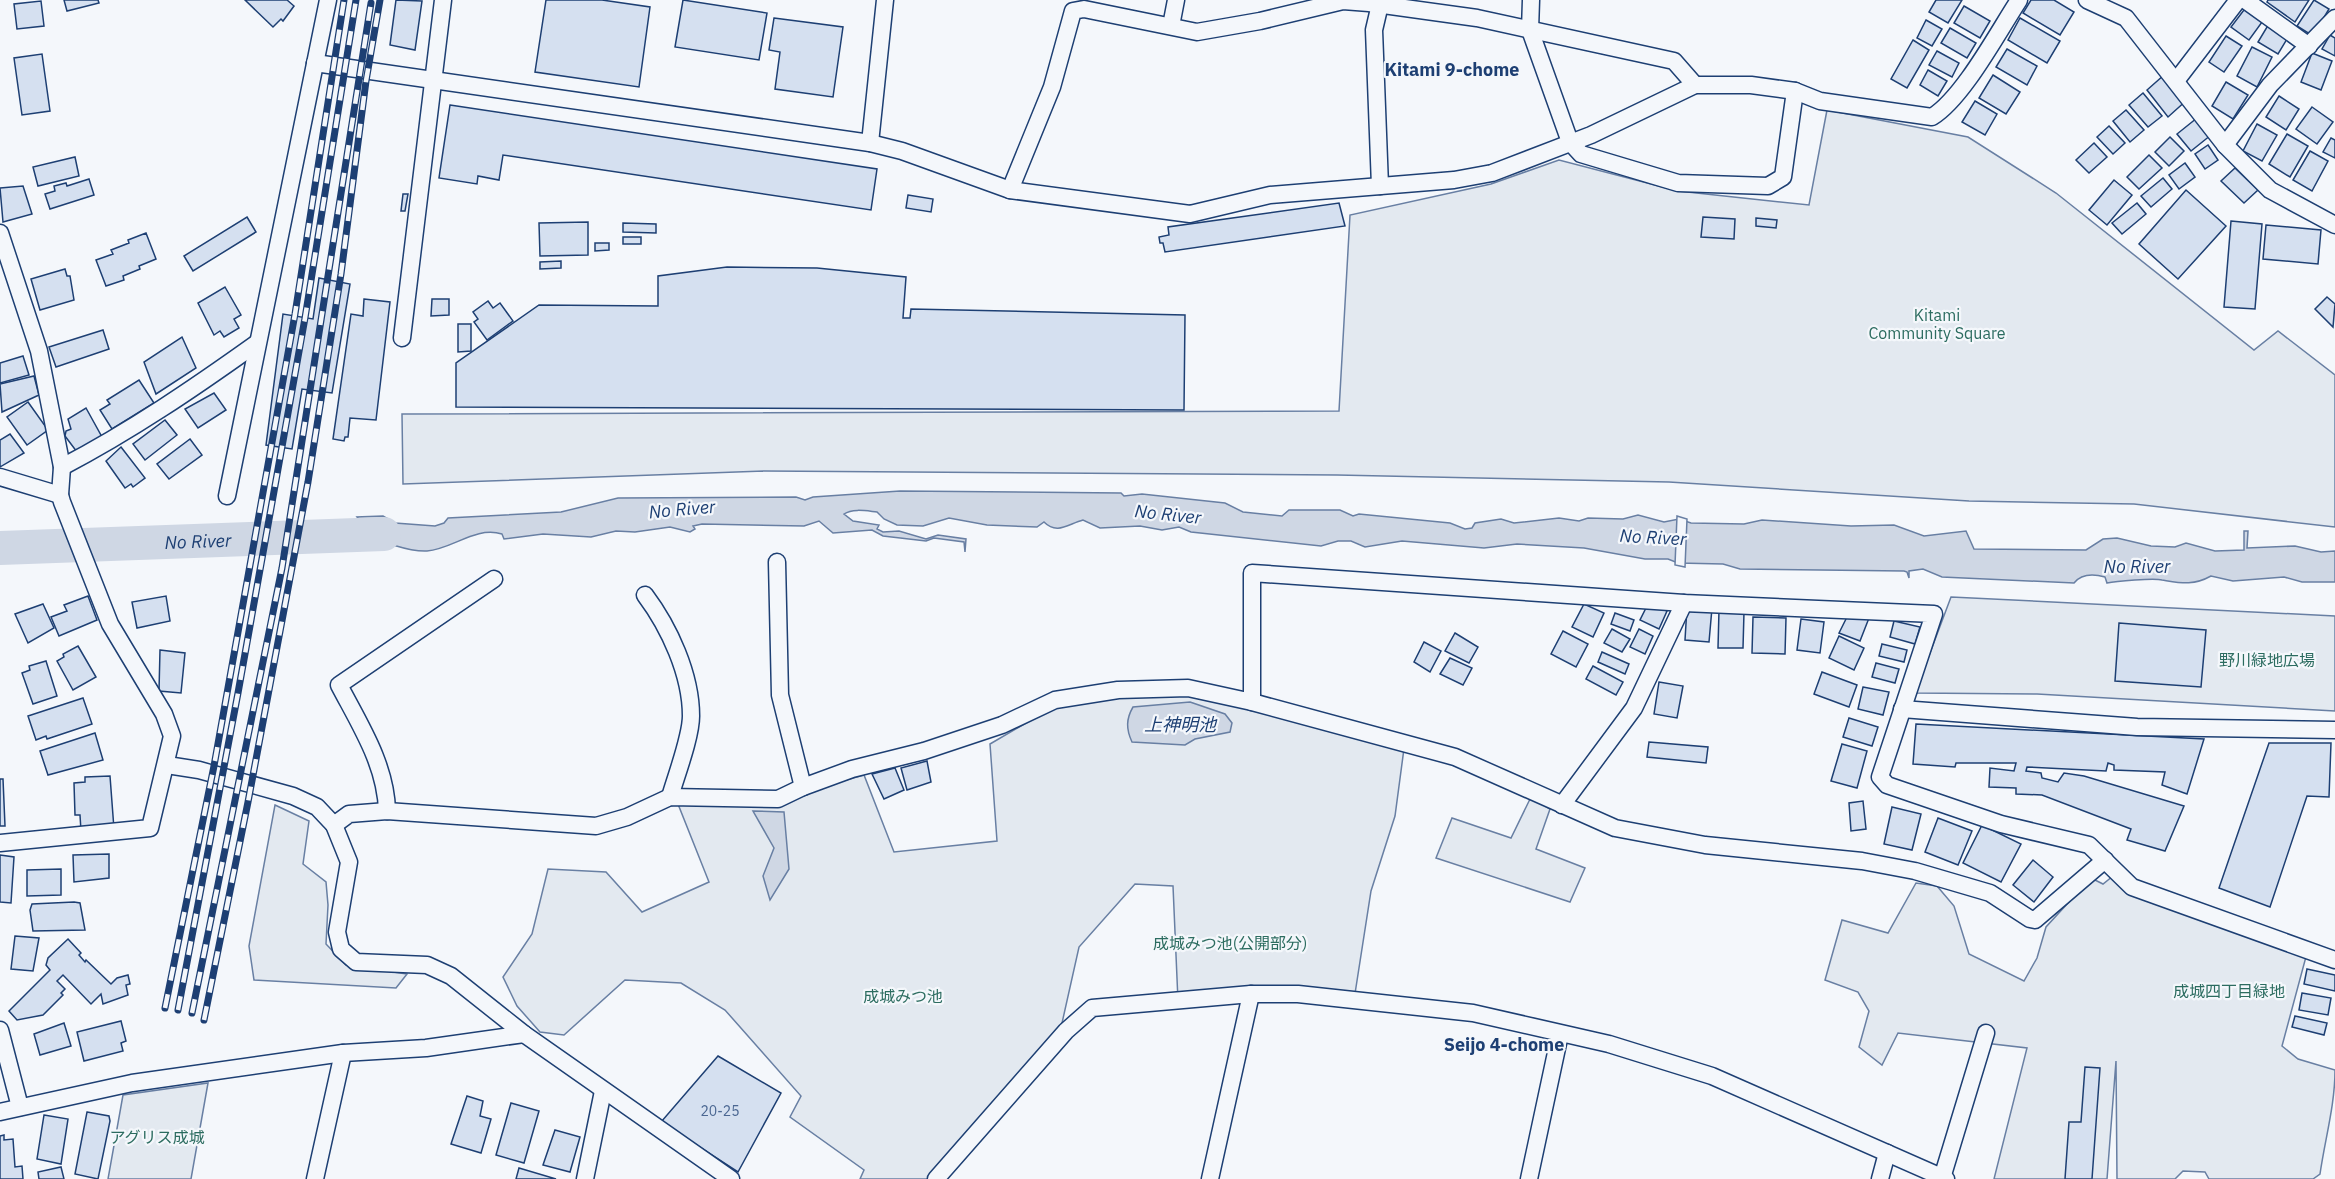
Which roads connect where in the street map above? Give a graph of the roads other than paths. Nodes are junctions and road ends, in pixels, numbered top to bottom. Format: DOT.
graph roads {
  1 [pos="328,0"];
  2 [pos="443,0"];
  3 [pos="885,0"];
  4 [pos="1176,0"];
  5 [pos="1531,0"];
  6 [pos="2019,0"];
  7 [pos="2087,0"];
  8 [pos="2238,0"];
  9 [pos="2245,0"];
  10 [pos="1381,2"];
  11 [pos="1085,4"];
  12 [pos="2335,18"];
  13 [pos="1171,26"];
  14 [pos="1530,30"];
  15 [pos="2309,46"];
  16 [pos="315,63"];
  17 [pos="433,80"];
  18 [pos="2176,81"];
  19 [pos="1695,85"];
  20 [pos="1795,91"];
  21 [pos="1570,142"];
  22 [pos="870,143"];
  23 [pos="2225,145"];
  24 [pos="1380,186"];
  25 [pos="1010,190"];
  26 [pos="2335,225"];
  27 [pos="0,233"];
  28 [pos="402,338"];
  29 [pos="257,343"];
  30 [pos="62,467"];
  31 [pos="0,477"];
  32 [pos="227,496"];
  33 [pos="61,498"];
  34 [pos="777,562"];
  35 [pos="494,579"];
  36 [pos="645,595"];
  37 [pos="1684,603"];
  38 [pos="1252,702"];
  39 [pos="1902,709"];
  40 [pos="2335,730"];
  41 [pos="167,765"];
  42 [pos="803,787"];
  43 [pos="670,797"];
  44 [pos="1562,805"];
  45 [pos="387,811"];
  46 [pos="334,825"];
  47 [pos="0,843"];
  48 [pos="2105,860"];
  49 [pos="2335,960"];
  50 [pos="1251,994"];
  51 [pos="0,1030"];
  52 [pos="1986,1033"];
  53 [pos="524,1034"];
  54 [pos="1560,1034"];
  55 [pos="343,1053"];
  56 [pos="603,1091"];
  57 [pos="20,1107"];
  58 [pos="0,1112"];
  59 [pos="1887,1153"];
  60 [pos="938,1177"];
  61 [pos="1944,1178"];
  62 [pos="315,1179"];
  63 [pos="585,1179"];
  64 [pos="731,1179"];
  65 [pos="959,1179"];
  66 [pos="1210,1179"];
  67 [pos="1529,1179"];
  68 [pos="1880,1179"];
  1 -- 16 [label="street"];
  2 -- 17 [label="street"];
  3 -- 22 [label="street"];
  4 -- 13 [label="street"];
  5 -- 14 [label="street"];
  6 -- 20 [label="street"];
  7 -- 18 [label="street"];
  8 -- 18 [label="street"];
  9 -- 15 [label="street"];
  10 -- 13 [label="street"];
  10 -- 14 [label="street"];
  10 -- 24 [label="street"];
  11 -- 13 [label="street"];
  11 -- 25 [label="street"];
  12 -- 15 [label="street"];
  14 -- 19 [label="street"];
  14 -- 21 [label="street"];
  15 -- 23 [label="street"];
  16 -- 17 [label="street"];
  16 -- 29 [label="street"];
  17 -- 22 [label="street"];
  17 -- 28 [label="street"];
  18 -- 23 [label="street"];
  19 -- 20 [label="street"];
  19 -- 21 [label="street"];
  20 -- 21 [label="street"];
  21 -- 24 [label="street"];
  22 -- 25 [label="street"];
  23 -- 26 [label="street"];
  24 -- 25 [label="street"];
  27 -- 30 [label="street"];
  29 -- 30 [label="street"];
  29 -- 32 [label="street"];
  30 -- 33 [label="street"];
  31 -- 33 [label="street"];
  33 -- 41 [label="street"];
  34 -- 42 [label="street"];
  35 -- 45 [label="street"];
  36 -- 43 [label="street"];
  37 -- 38 [label="street"];
  37 -- 39 [label="street"];
  37 -- 44 [label="street"];
  38 -- 42 [label="street"];
  38 -- 44 [label="street"];
  39 -- 40 [label="street"];
  39 -- 48 [label="street"];
  41 -- 46 [label="street"];
  41 -- 47 [label="street"];
  42 -- 43 [label="street"];
  43 -- 45 [label="street"];
  44 -- 48 [label="street"];
  45 -- 46 [label="street"];
  46 -- 53 [label="street"];
  48 -- 49 [label="street"];
  50 -- 54 [label="street"];
  50 -- 60 [label="street"];
  50 -- 66 [label="street"];
  51 -- 57 [label="street"];
  52 -- 61 [label="street"];
  53 -- 55 [label="street"];
  53 -- 56 [label="street"];
  54 -- 59 [label="street"];
  54 -- 67 [label="street"];
  55 -- 57 [label="street"];
  55 -- 62 [label="street"];
  56 -- 63 [label="street"];
  56 -- 64 [label="street"];
  57 -- 58 [label="street"];
  59 -- 61 [label="street"];
  59 -- 68 [label="street"];
  60 -- 65 [label="street"];
}
